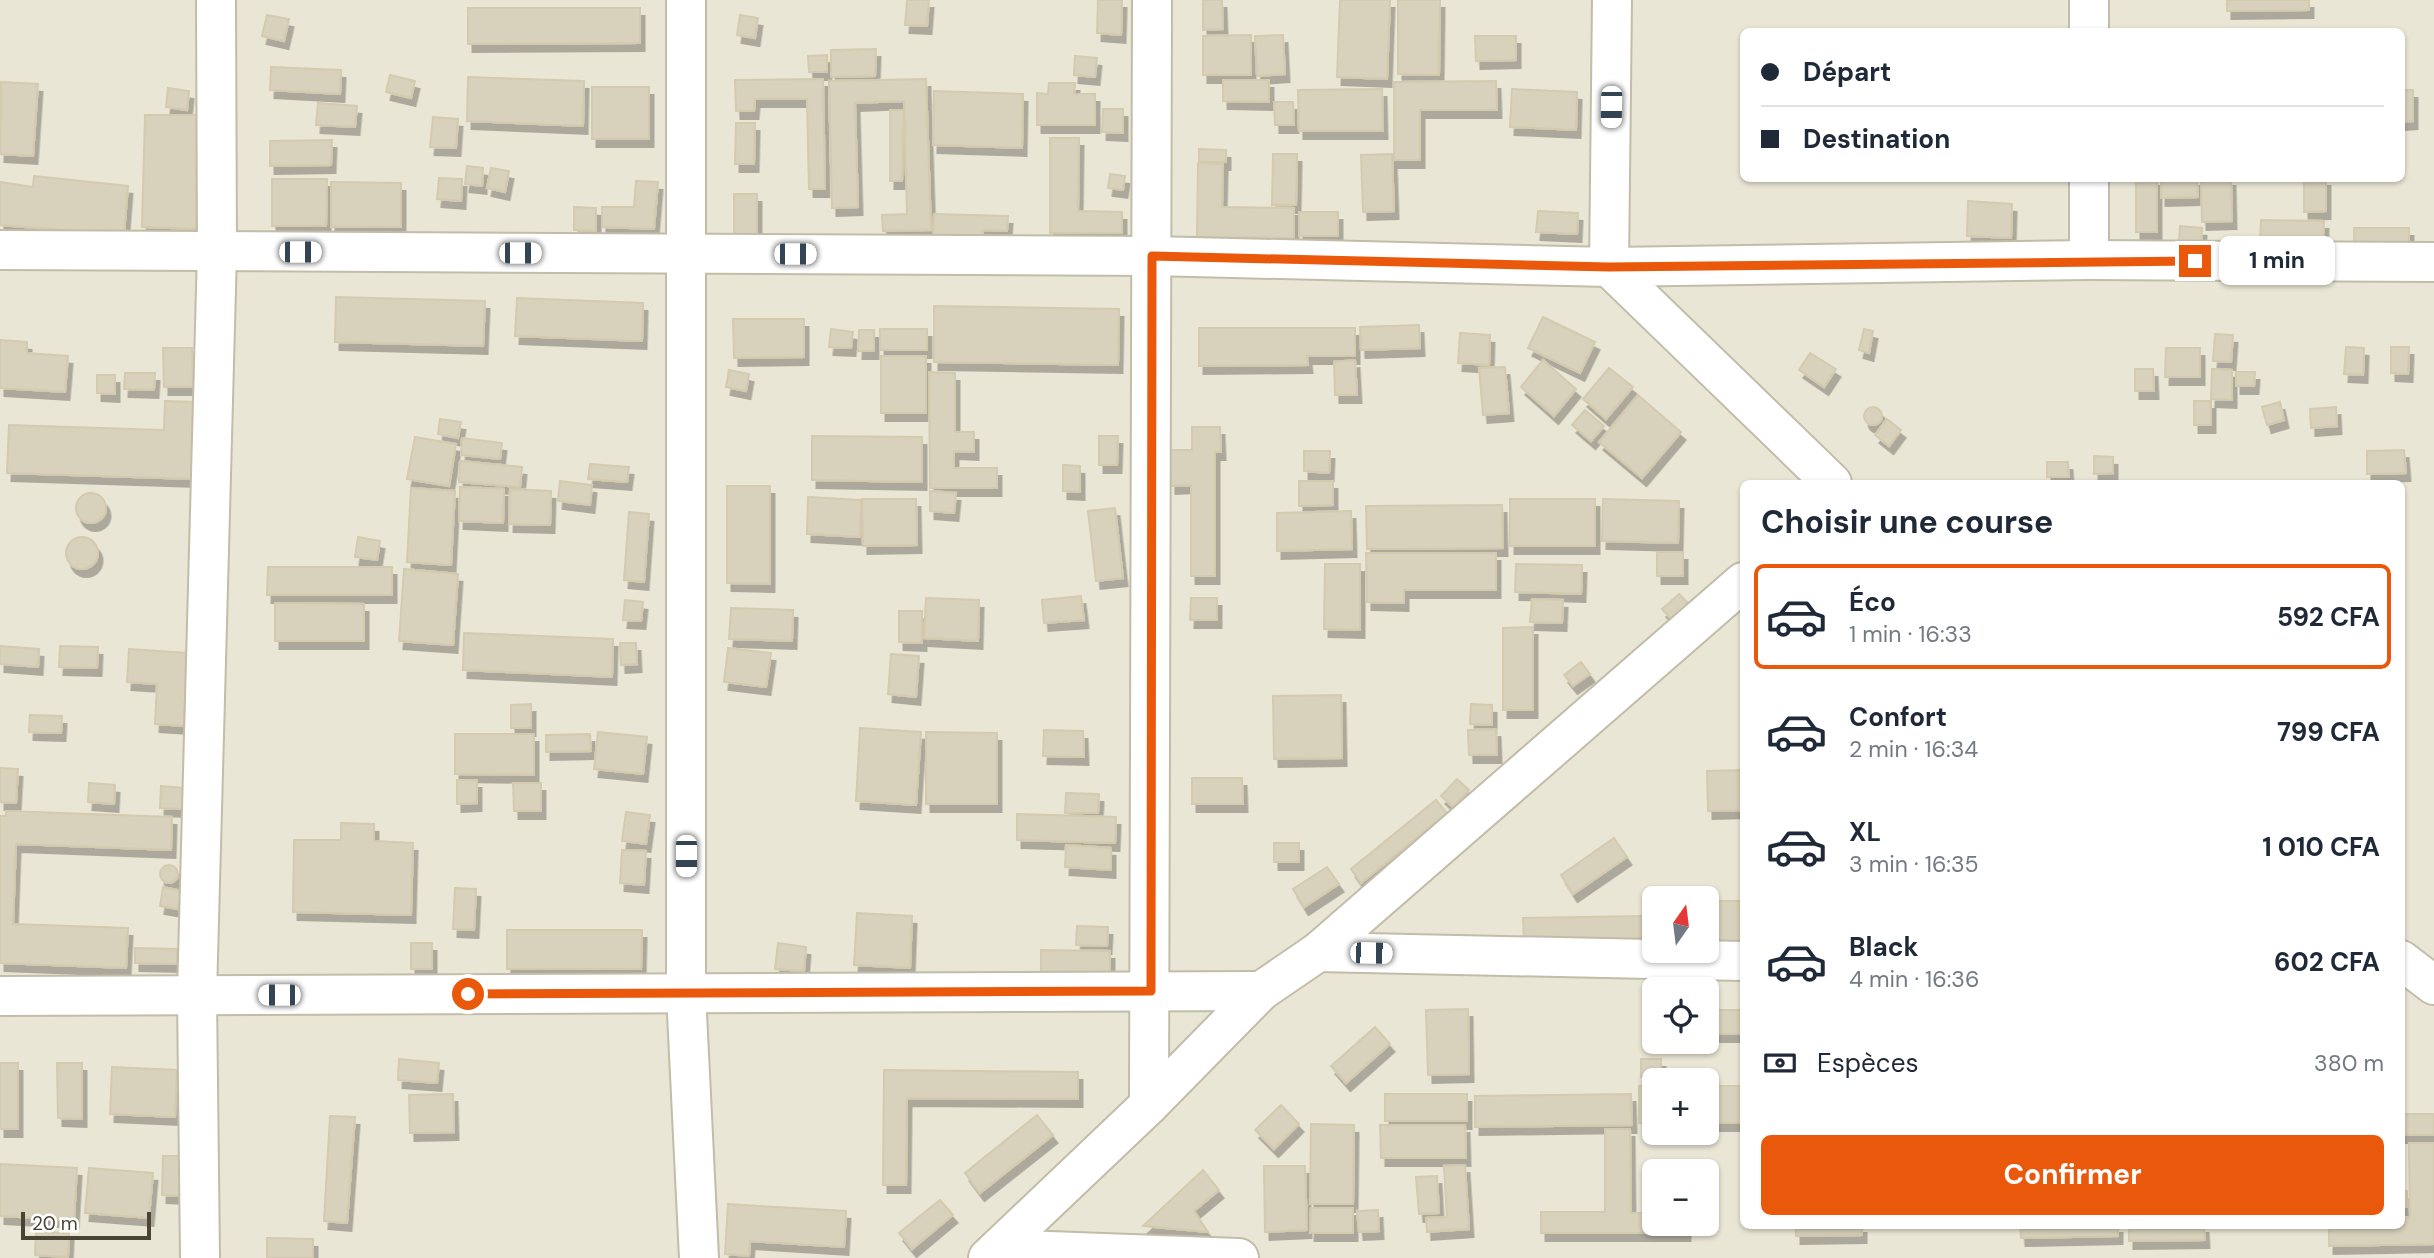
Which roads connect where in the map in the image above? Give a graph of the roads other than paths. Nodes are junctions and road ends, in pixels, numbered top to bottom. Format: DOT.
graph roads {
  1 [pos="216,0"];
  2 [pos="685,0"];
  3 [pos="1153,0"];
  4 [pos="1612,0"];
  5 [pos="2089,0"];
  6 [pos="2089,28"];
  7 [pos="2089,182"];
  8 [pos="0,250"];
  9 [pos="217,251"];
  10 [pos="686,254"];
  11 [pos="1152,256"];
  12 [pos="2089,260"];
  13 [pos="2434,262"];
  14 [pos="1609,267"];
  15 [pos="1829,480"];
  16 [pos="1740,585"];
  17 [pos="1318,953"];
  18 [pos="1740,961"];
  19 [pos="1261,990"];
  20 [pos="1151,991"];
  21 [pos="686,993"];
  22 [pos="197,995"];
  23 [pos="0,996"];
  24 [pos="1149,1105"];
  25 [pos="993,1254"];
  26 [pos="200,1258"];
  27 [pos="699,1258"];
  28 [pos="1239,1258"];
  1 -- 9 [label="street"];
  2 -- 10 [label="street"];
  3 -- 11 [label="street"];
  4 -- 14 [label="street"];
  5 -- 6 [label="street"];
  7 -- 12 [label="street"];
  8 -- 9 [label="street"];
  9 -- 10 [label="street"];
  9 -- 22 [label="street"];
  10 -- 11 [label="street"];
  10 -- 21 [label="street"];
  11 -- 14 [label="street"];
  11 -- 20 [label="street"];
  12 -- 13 [label="street"];
  12 -- 14 [label="street"];
  14 -- 15 [label="street"];
  16 -- 17 [label="street"];
  17 -- 18 [label="street"];
  17 -- 19 [label="street"];
  19 -- 20 [label="street"];
  19 -- 24 [label="street"];
  20 -- 21 [label="street"];
  20 -- 24 [label="street"];
  21 -- 22 [label="street"];
  21 -- 27 [label="street"];
  22 -- 23 [label="street"];
  22 -- 26 [label="street"];
  24 -- 25 [label="street"];
  25 -- 28 [label="street"];
}
